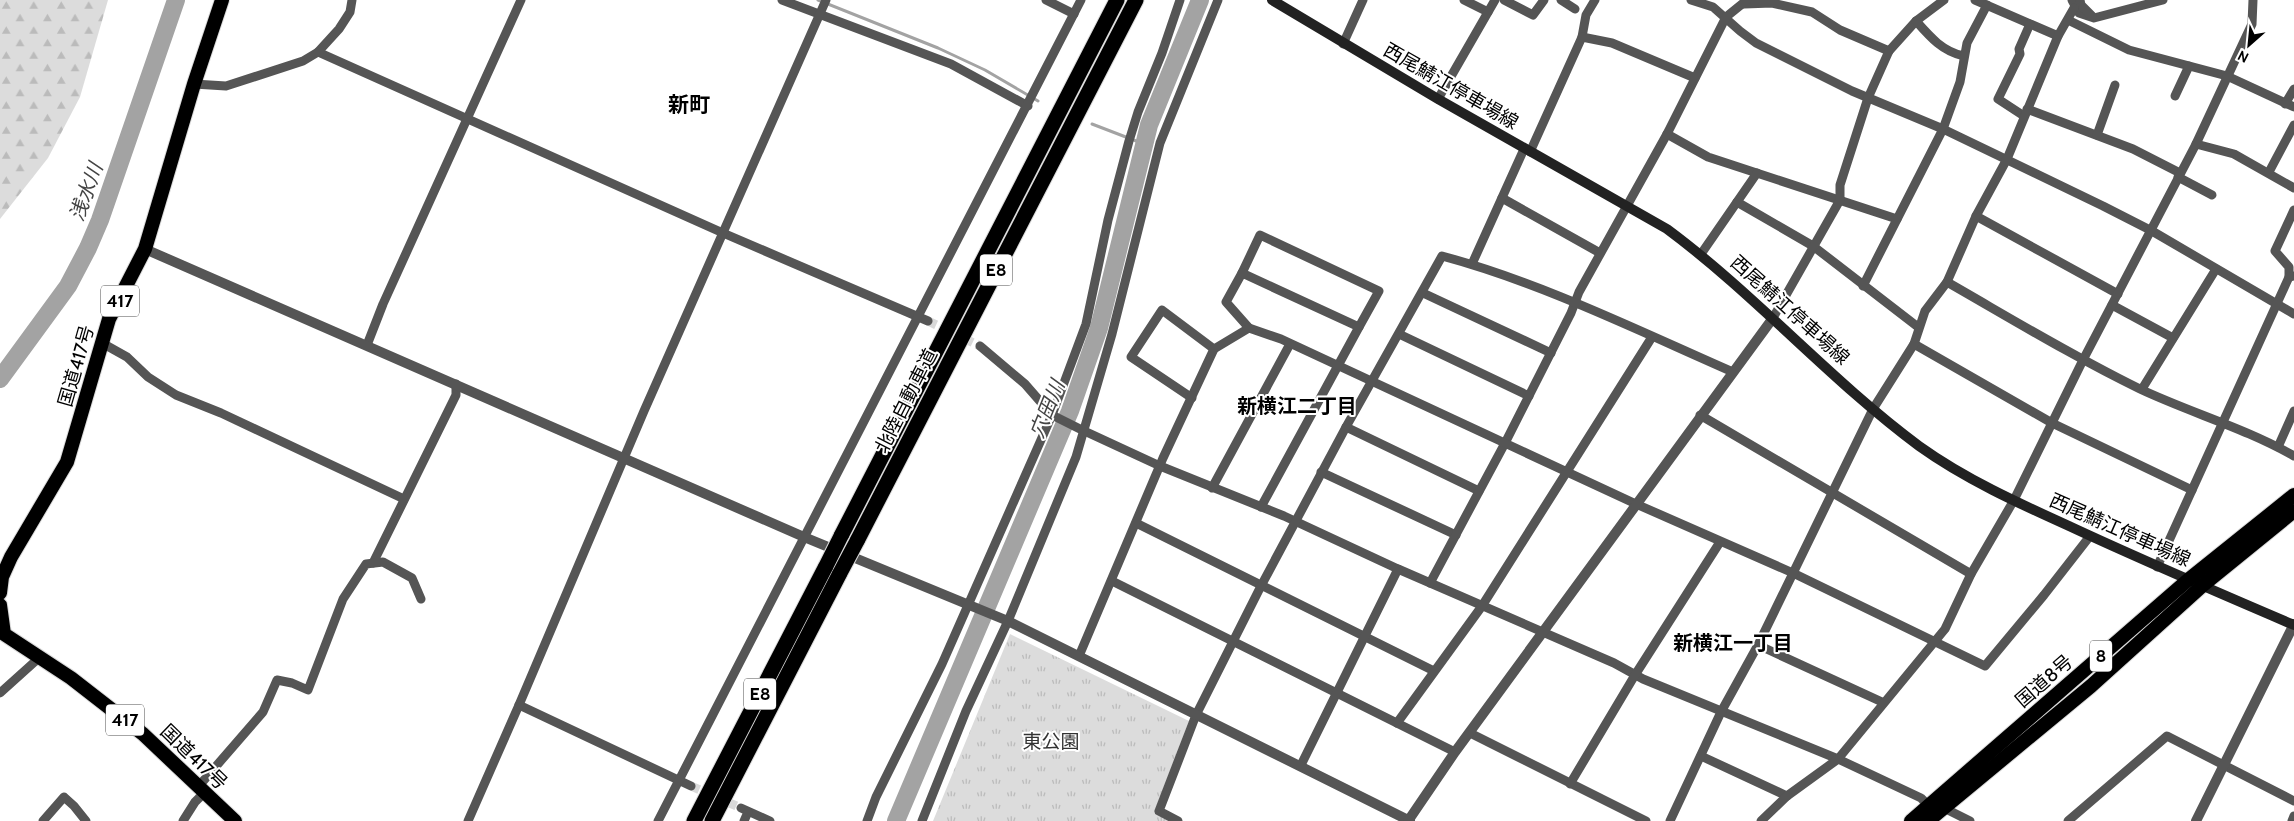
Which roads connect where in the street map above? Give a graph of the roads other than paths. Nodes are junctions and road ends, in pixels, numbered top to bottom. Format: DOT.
graph roads {
  1 [pos="222,0"];
  2 [pos="352,0"];
  3 [pos="521,0"];
  4 [pos="782,0"];
  5 [pos="826,0"];
  6 [pos="1046,0"];
  7 [pos="1081,0"];
  8 [pos="1117,0"];
  9 [pos="1136,0"];
  10 [pos="1180,0"];
  11 [pos="1218,0"];
  12 [pos="1272,0"];
  13 [pos="1363,0"];
  14 [pos="1464,0"];
  15 [pos="1495,0"];
  16 [pos="1504,0"];
  17 [pos="1544,0"];
  18 [pos="1561,0"];
  19 [pos="1594,0"];
  20 [pos="1691,0"];
  21 [pos="1944,0"];
  22 [pos="1975,0"];
  23 [pos="2163,0"];
  24 [pos="2253,0"];
  25 [pos="1745,2"];
  26 [pos="2075,3"];
  27 [pos="1987,5"];
  28 [pos="1575,9"];
  29 [pos="1488,12"];
  30 [pos="819,14"];
  31 [pos="1074,14"];
  32 [pos="1726,17"];
  33 [pos="2068,20"];
  34 [pos="1916,22"];
  35 [pos="2030,24"];
  36 [pos="2058,36"];
  37 [pos="1582,37"];
  38 [pos="1343,44"];
  39 [pos="1889,51"];
  40 [pos="318,52"];
  41 [pos="1964,56"];
  42 [pos="2189,66"];
  43 [pos="2228,76"];
  44 [pos="1695,78"];
  45 [pos="194,84"];
  46 [pos="2115,85"];
  47 [pos="2294,89"];
  48 [pos="2175,96"];
  49 [pos="1868,98"];
  50 [pos="1438,99"];
  51 [pos="2289,105"];
  52 [pos="1028,106"];
  53 [pos="2026,113"];
  54 [pos="469,118"];
  55 [pos="2294,124"];
  56 [pos="1943,129"];
  57 [pos="1667,134"];
  58 [pos="2097,135"];
  59 [pos="2196,144"];
  60 [pos="1527,150"];
  61 [pos="2007,160"];
  62 [pos="2269,172"];
  63 [pos="1757,173"];
  64 [pos="2179,175"];
  65 [pos="2294,188"];
  66 [pos="2212,195"];
  67 [pos="1502,198"];
  68 [pos="1840,200"];
  69 [pos="1737,202"];
  70 [pos="1628,204"];
  71 [pos="2294,210"];
  72 [pos="1976,216"];
  73 [pos="1897,219"];
  74 [pos="2152,231"];
  75 [pos="723,233"];
  76 [pos="1813,246"];
  77 [pos="145,249"];
  78 [pos="1600,253"];
  79 [pos="1701,254"];
  80 [pos="1472,264"];
  81 [pos="2216,269"];
  82 [pos="1242,272"];
  83 [pos="2292,276"];
  84 [pos="1946,282"];
  85 [pos="1863,286"];
  86 [pos="1423,293"];
  87 [pos="2118,294"];
  88 [pos="1575,302"];
  89 [pos="2277,304"];
  90 [pos="2112,305"];
  91 [pos="2294,314"];
  92 [pos="918,318"];
  93 [pos="1773,318"];
  94 [pos="928,321"];
  95 [pos="1359,327"];
  96 [pos="1918,327"];
  97 [pos="1250,328"];
  98 [pos="1399,334"];
  99 [pos="1652,337"];
  100 [pos="2174,338"];
  101 [pos="102,343"];
  102 [pos="1290,344"];
  103 [pos="1914,344"];
  104 [pos="367,346"];
  105 [pos="980,346"];
  106 [pos="1214,349"];
  107 [pos="1551,353"];
  108 [pos="2082,360"];
  109 [pos="1338,367"];
  110 [pos="1732,372"];
  111 [pos="1372,382"];
  112 [pos="456,384"];
  113 [pos="2142,389"];
  114 [pos="1529,396"];
  115 [pos="1192,398"];
  116 [pos="1874,409"];
  117 [pos="2294,410"];
  118 [pos="1700,415"];
  119 [pos="1054,416"];
  120 [pos="2052,423"];
  121 [pos="2224,423"];
  122 [pos="1346,427"];
  123 [pos="1081,429"];
  124 [pos="1505,443"];
  125 [pos="2278,447"];
  126 [pos="2294,456"];
  127 [pos="624,459"];
  128 [pos="1160,466"];
  129 [pos="1321,472"];
  130 [pos="1567,472"];
  131 [pos="1212,488"];
  132 [pos="2192,490"];
  133 [pos="1480,491"];
  134 [pos="1833,495"];
  135 [pos="2294,495"];
  136 [pos="404,499"];
  137 [pos="2014,500"];
  138 [pos="1636,504"];
  139 [pos="1261,507"];
  140 [pos="2294,511"];
  141 [pos="1136,522"];
  142 [pos="1294,522"];
  143 [pos="1456,535"];
  144 [pos="2090,536"];
  145 [pos="804,537"];
  146 [pos="1720,542"];
  147 [pos="373,563"];
  148 [pos="2157,567"];
  149 [pos="1398,569"];
  150 [pos="1793,573"];
  151 [pos="1971,574"];
  152 [pos="2188,580"];
  153 [pos="1112,581"];
  154 [pos="1430,583"];
  155 [pos="2203,585"];
  156 [pos="1261,586"];
  157 [pos="0,593"];
  158 [pos="422,599"];
  159 [pos="968,604"];
  160 [pos="0,605"];
  161 [pos="1482,606"];
  162 [pos="1008,621"];
  163 [pos="2294,625"];
  164 [pos="1543,633"];
  165 [pos="2,635"];
  166 [pos="1365,638"];
  167 [pos="1233,641"];
  168 [pos="1934,641"];
  169 [pos="1758,645"];
  170 [pos="1079,656"];
  171 [pos="40,657"];
  172 [pos="1434,671"];
  173 [pos="1634,675"];
  174 [pos="0,693"];
  175 [pos="1337,693"];
  176 [pos="1882,702"];
  177 [pos="520,705"];
  178 [pos="1721,712"];
  179 [pos="1196,715"];
  180 [pos="1398,723"];
  181 [pos="1470,733"];
  182 [pos="1455,752"];
  183 [pos="1700,756"];
  184 [pos="1838,759"];
  185 [pos="2223,765"];
  186 [pos="1301,766"];
  187 [pos="679,781"];
  188 [pos="1570,784"];
  189 [pos="691,786"];
  190 [pos="201,790"];
  191 [pos="1787,796"];
  192 [pos="2294,801"];
  193 [pos="1929,806"];
  194 [pos="1944,808"];
  195 [pos="2294,816"];
  196 [pos="43,821"];
  197 [pos="86,821"];
  198 [pos="183,821"];
  199 [pos="234,821"];
  200 [pos="468,821"];
  201 [pos="658,821"];
  202 [pos="694,821"];
  203 [pos="712,821"];
  204 [pos="744,821"];
  205 [pos="770,821"];
  206 [pos="867,821"];
  207 [pos="922,821"];
  208 [pos="1178,821"];
  209 [pos="1409,821"];
  210 [pos="1646,821"];
  211 [pos="1670,821"];
  212 [pos="1761,821"];
  213 [pos="1912,821"];
  214 [pos="1928,821"];
  215 [pos="1970,821"];
  216 [pos="2068,821"];
  217 [pos="2196,821"];
  218 [pos="2292,821"];
  1 -- 45 [label="highway, 国道417号 / 417"];
  2 -- 40 [label="street"];
  3 -- 54 [label="street"];
  4 -- 30 [label="street"];
  5 -- 30 [label="street"];
  6 -- 31 [label="street"];
  7 -- 31 [label="street"];
  8 -- 202 [label="highway, 北陸自動車道 / E8, bridge"];
  9 -- 203 [label="highway, 北陸自動車道 / E8, bridge"];
  10 -- 119 [label="street"];
  11 -- 123 [label="street"];
  12 -- 38 [label="main road, 西尾鯖江停車場線"];
  13 -- 38 [label="street"];
  14 -- 29 [label="street"];
  15 -- 29 [label="street"];
  16 -- 17 [label="street"];
  18 -- 28 [label="street"];
  19 -- 37 [label="street"];
  20 -- 32 [label="street"];
  21 -- 34 [label="street"];
  22 -- 27 [label="street"];
  23 -- 26 [label="street"];
  24 -- 43 [label="street"];
  25 -- 32 [label="street"];
  25 -- 39 [label="street"];
  26 -- 33 [label="street"];
  27 -- 35 [label="street"];
  27 -- 41 [label="street"];
  29 -- 50 [label="street"];
  30 -- 52 [label="street"];
  30 -- 75 [label="street"];
  31 -- 52 [label="street"];
  32 -- 44 [label="street"];
  32 -- 49 [label="street"];
  33 -- 36 [label="street"];
  33 -- 42 [label="street"];
  34 -- 39 [label="street"];
  34 -- 41 [label="street"];
  35 -- 36 [label="street"];
  35 -- 53 [label="street"];
  36 -- 53 [label="street"];
  37 -- 44 [label="street"];
  37 -- 60 [label="street"];
  38 -- 50 [label="main road, 西尾鯖江停車場線"];
  39 -- 49 [label="street"];
  40 -- 45 [label="street"];
  40 -- 54 [label="street"];
  41 -- 56 [label="street"];
  42 -- 43 [label="street"];
  42 -- 48 [label="street"];
  43 -- 51 [label="street"];
  43 -- 59 [label="street"];
  44 -- 57 [label="street"];
  45 -- 77 [label="highway, 国道417号 / 417"];
  46 -- 58 [label="street"];
  47 -- 51 [label="street"];
  49 -- 56 [label="street"];
  49 -- 68 [label="street"];
  50 -- 60 [label="main road, 西尾鯖江停車場線"];
  52 -- 92 [label="street"];
  53 -- 58 [label="street"];
  53 -- 61 [label="street"];
  54 -- 75 [label="street"];
  54 -- 104 [label="street"];
  55 -- 62 [label="street"];
  56 -- 61 [label="street"];
  56 -- 73 [label="street"];
  57 -- 63 [label="street"];
  57 -- 70 [label="street"];
  58 -- 64 [label="street"];
  59 -- 62 [label="street"];
  59 -- 64 [label="street"];
  60 -- 67 [label="street"];
  60 -- 70 [label="main road, 西尾鯖江停車場線"];
  61 -- 72 [label="street"];
  61 -- 74 [label="street"];
  62 -- 65 [label="street"];
  63 -- 68 [label="street"];
  63 -- 69 [label="street"];
  64 -- 66 [label="street"];
  64 -- 74 [label="street"];
  67 -- 78 [label="street"];
  67 -- 80 [label="street"];
  68 -- 73 [label="street"];
  68 -- 76 [label="street"];
  69 -- 76 [label="street"];
  69 -- 79 [label="street"];
  70 -- 78 [label="street"];
  70 -- 79 [label="main road, 西尾鯖江停車場線"];
  71 -- 83 [label="street"];
  72 -- 84 [label="street"];
  72 -- 87 [label="street"];
  73 -- 85 [label="street"];
  74 -- 81 [label="street"];
  74 -- 87 [label="street"];
  75 -- 92 [label="street"];
  75 -- 127 [label="street"];
  76 -- 85 [label="street"];
  76 -- 93 [label="street"];
  77 -- 101 [label="highway, 国道417号 / 417"];
  77 -- 104 [label="street"];
  78 -- 88 [label="street"];
  79 -- 93 [label="main road, 西尾鯖江停車場線"];
  80 -- 86 [label="street"];
  80 -- 88 [label="street"];
  81 -- 89 [label="street"];
  81 -- 100 [label="street"];
  82 -- 95 [label="street"];
  82 -- 95 [label="street"];
  82 -- 97 [label="street"];
  83 -- 89 [label="street"];
  84 -- 96 [label="street"];
  84 -- 108 [label="street"];
  85 -- 96 [label="street"];
  86 -- 98 [label="street"];
  86 -- 107 [label="street"];
  87 -- 90 [label="street"];
  88 -- 99 [label="street"];
  88 -- 107 [label="street"];
  89 -- 91 [label="street"];
  89 -- 121 [label="street"];
  90 -- 100 [label="street"];
  90 -- 108 [label="street"];
  92 -- 94 [label="street"];
  92 -- 145 [label="street"];
  93 -- 110 [label="street"];
  93 -- 116 [label="main road, 西尾鯖江停車場線"];
  95 -- 109 [label="street"];
  96 -- 103 [label="street"];
  97 -- 102 [label="street"];
  97 -- 106 [label="street"];
  98 -- 111 [label="street"];
  98 -- 114 [label="street"];
  99 -- 110 [label="street"];
  99 -- 130 [label="street"];
  100 -- 113 [label="street"];
  101 -- 136 [label="street"];
  101 -- 157 [label="highway, 国道417号 / 417"];
  102 -- 109 [label="street"];
  102 -- 131 [label="street"];
  103 -- 116 [label="street"];
  103 -- 120 [label="street"];
  104 -- 112 [label="street"];
  105 -- 119 [label="street"];
  106 -- 115 [label="street"];
  106 -- 115 [label="street"];
  107 -- 114 [label="street"];
  108 -- 113 [label="street"];
  108 -- 120 [label="street"];
  109 -- 111 [label="street"];
  109 -- 139 [label="street"];
  110 -- 118 [label="street"];
  111 -- 122 [label="street"];
  111 -- 124 [label="street"];
  112 -- 127 [label="street"];
  112 -- 136 [label="street"];
  113 -- 121 [label="street"];
  114 -- 124 [label="street"];
  115 -- 128 [label="street"];
  116 -- 134 [label="street"];
  116 -- 137 [label="main road, 西尾鯖江停車場線"];
  117 -- 125 [label="street"];
  118 -- 134 [label="street"];
  118 -- 138 [label="street"];
  119 -- 123 [label="street"];
  119 -- 159 [label="street"];
  120 -- 132 [label="street"];
  120 -- 137 [label="street"];
  121 -- 125 [label="street"];
  121 -- 132 [label="street"];
  122 -- 129 [label="street"];
  122 -- 133 [label="street"];
  123 -- 128 [label="street"];
  123 -- 162 [label="street"];
  124 -- 130 [label="street"];
  124 -- 133 [label="street"];
  125 -- 126 [label="street"];
  127 -- 145 [label="street"];
  127 -- 177 [label="street"];
  128 -- 131 [label="street"];
  128 -- 141 [label="street"];
  129 -- 142 [label="street"];
  129 -- 143 [label="street"];
  130 -- 138 [label="street"];
  130 -- 161 [label="street"];
  131 -- 139 [label="street"];
  132 -- 148 [label="street"];
  133 -- 143 [label="street"];
  134 -- 150 [label="street"];
  134 -- 151 [label="street"];
  135 -- 152 [label="highway, 国道8号 / 8"];
  136 -- 147 [label="street"];
  137 -- 144 [label="main road, 西尾鯖江停車場線"];
  137 -- 151 [label="street"];
  138 -- 146 [label="street"];
  138 -- 164 [label="street"];
  139 -- 142 [label="street"];
  140 -- 155 [label="highway, 国道8号 / 8"];
  141 -- 153 [label="street"];
  141 -- 156 [label="street"];
  142 -- 149 [label="street"];
  142 -- 156 [label="street"];
  143 -- 154 [label="street"];
  144 -- 148 [label="main road, 西尾鯖江停車場線"];
  144 -- 168 [label="street"];
  145 -- 159 [label="street"];
  145 -- 187 [label="street"];
  146 -- 150 [label="street"];
  146 -- 173 [label="street"];
  147 -- 158 [label="street"];
  147 -- 190 [label="street"];
  148 -- 152 [label="main road, 西尾鯖江停車場線"];
  149 -- 154 [label="street"];
  149 -- 166 [label="street"];
  150 -- 168 [label="street"];
  150 -- 169 [label="street"];
  151 -- 168 [label="street"];
  152 -- 155 [label="main road, 西尾鯖江停車場線"];
  152 -- 193 [label="highway, 国道8号 / 8"];
  153 -- 167 [label="street"];
  153 -- 170 [label="street"];
  154 -- 161 [label="street"];
  155 -- 163 [label="main road, 西尾鯖江停車場線"];
  155 -- 194 [label="highway, 国道8号 / 8"];
  156 -- 166 [label="street"];
  156 -- 167 [label="street"];
  159 -- 162 [label="street"];
  159 -- 206 [label="street"];
  160 -- 165 [label="highway, 国道417号 / 417"];
  161 -- 164 [label="street"];
  161 -- 172 [label="street"];
  162 -- 170 [label="street"];
  162 -- 207 [label="street"];
  163 -- 185 [label="street"];
  164 -- 173 [label="street"];
  164 -- 181 [label="street"];
  165 -- 171 [label="highway, 国道417号 / 417"];
  166 -- 172 [label="street"];
  166 -- 175 [label="street"];
  167 -- 175 [label="street"];
  167 -- 179 [label="street"];
  168 -- 176 [label="street"];
  169 -- 176 [label="street"];
  169 -- 178 [label="street"];
  170 -- 179 [label="street"];
  171 -- 174 [label="street"];
  171 -- 190 [label="highway, 国道417号 / 417"];
  172 -- 180 [label="street"];
  173 -- 178 [label="street"];
  173 -- 188 [label="street"];
  175 -- 180 [label="street"];
  175 -- 186 [label="street"];
  176 -- 184 [label="street"];
  177 -- 187 [label="street"];
  177 -- 200 [label="street"];
  178 -- 183 [label="street"];
  178 -- 184 [label="street"];
  179 -- 186 [label="street"];
  179 -- 208 [label="street"];
  180 -- 182 [label="street"];
  181 -- 182 [label="street"];
  181 -- 188 [label="street"];
  182 -- 209 [label="street"];
  183 -- 191 [label="street"];
  183 -- 211 [label="street"];
  184 -- 191 [label="street"];
  184 -- 193 [label="street"];
  185 -- 192 [label="street"];
  185 -- 216 [label="street"];
  185 -- 217 [label="street"];
  186 -- 209 [label="street"];
  187 -- 189 [label="street"];
  187 -- 201 [label="street"];
  188 -- 210 [label="street"];
  190 -- 198 [label="street"];
  190 -- 199 [label="highway, 国道417号 / 417"];
  191 -- 212 [label="street"];
  193 -- 213 [label="highway, 国道8号 / 8"];
  194 -- 214 [label="highway, 国道8号 / 8"];
  194 -- 215 [label="street"];
  195 -- 218 [label="street"];
  196 -- 197 [label="street"];
  204 -- 205 [label="street"];
}
